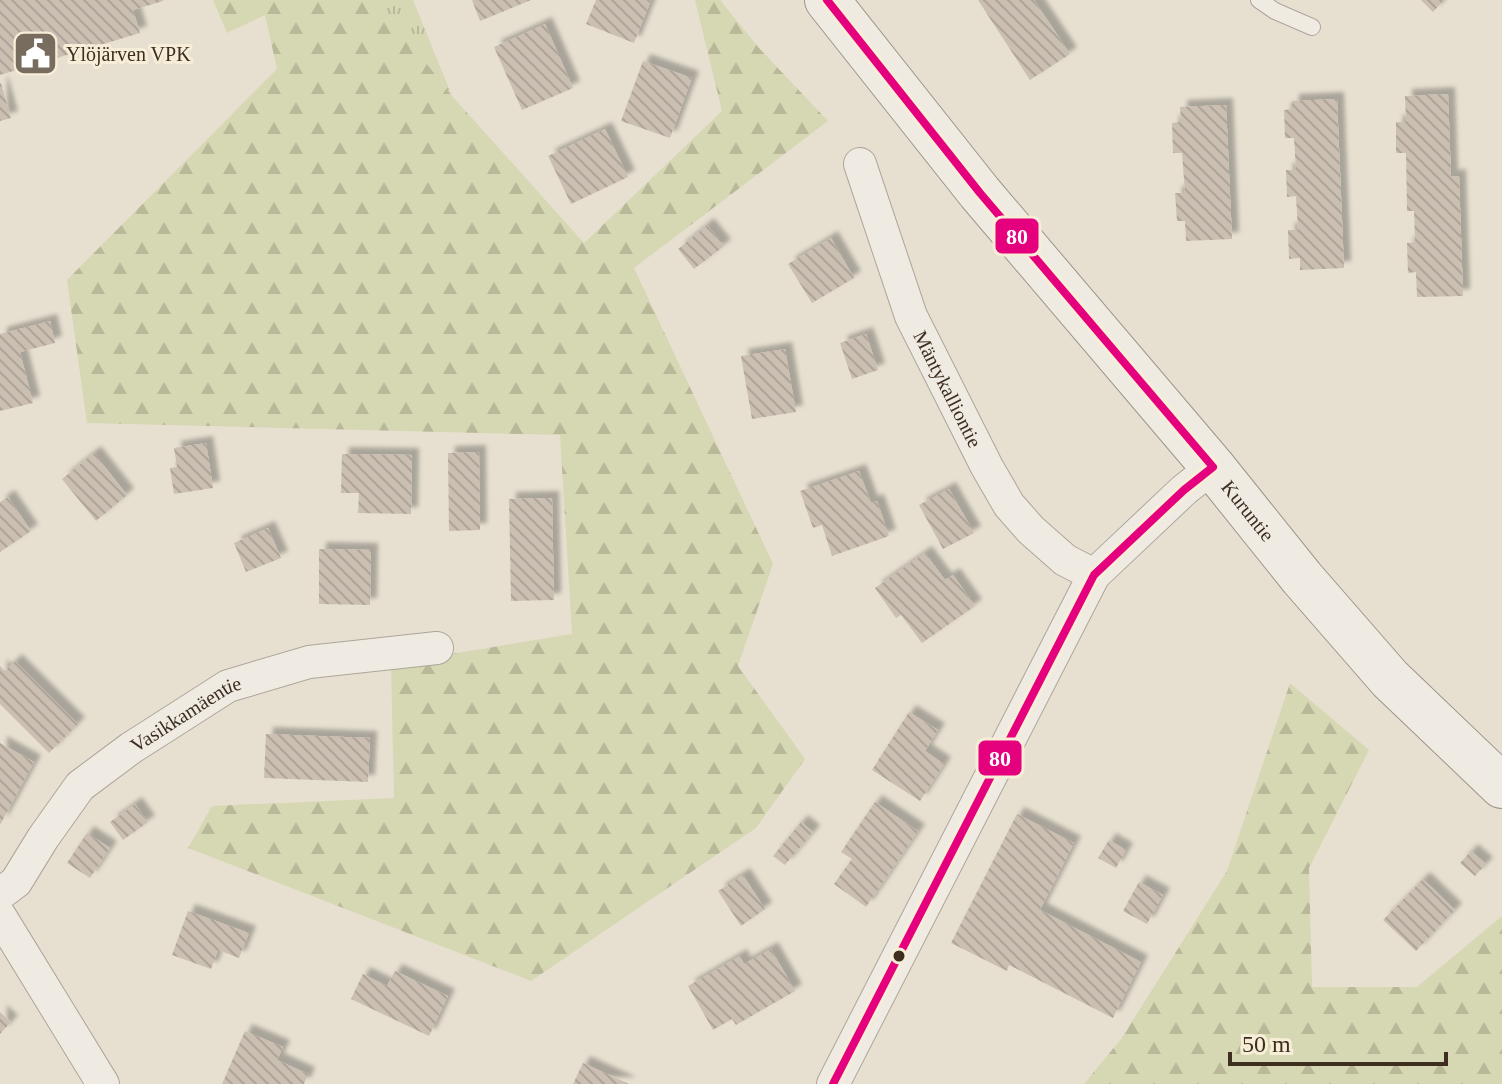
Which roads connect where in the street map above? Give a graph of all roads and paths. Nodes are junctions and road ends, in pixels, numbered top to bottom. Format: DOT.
graph roads {
  1 [pos="827,0"];
  2 [pos="1259,0"];
  3 [pos="1312,27"];
  4 [pos="860,164"];
  5 [pos="1213,467"];
  6 [pos="1094,575"];
  7 [pos="437,648"];
  8 [pos="1502,786"];
  9 [pos="0,894"];
  10 [pos="0,916"];
  11 [pos="103,1084"];
  12 [pos="833,1084"];
  1 -- 5 [label="main road, Kuruntie"];
  2 -- 3 [label="lane"];
  4 -- 6 [label="street, Mäntykalliontie"];
  5 -- 6 [label="street"];
  5 -- 8 [label="main road, Kuruntie"];
  6 -- 12 [label="street"];
  7 -- 9 [label="street, Vasikkamäentie"];
  10 -- 11 [label="street"];
}
